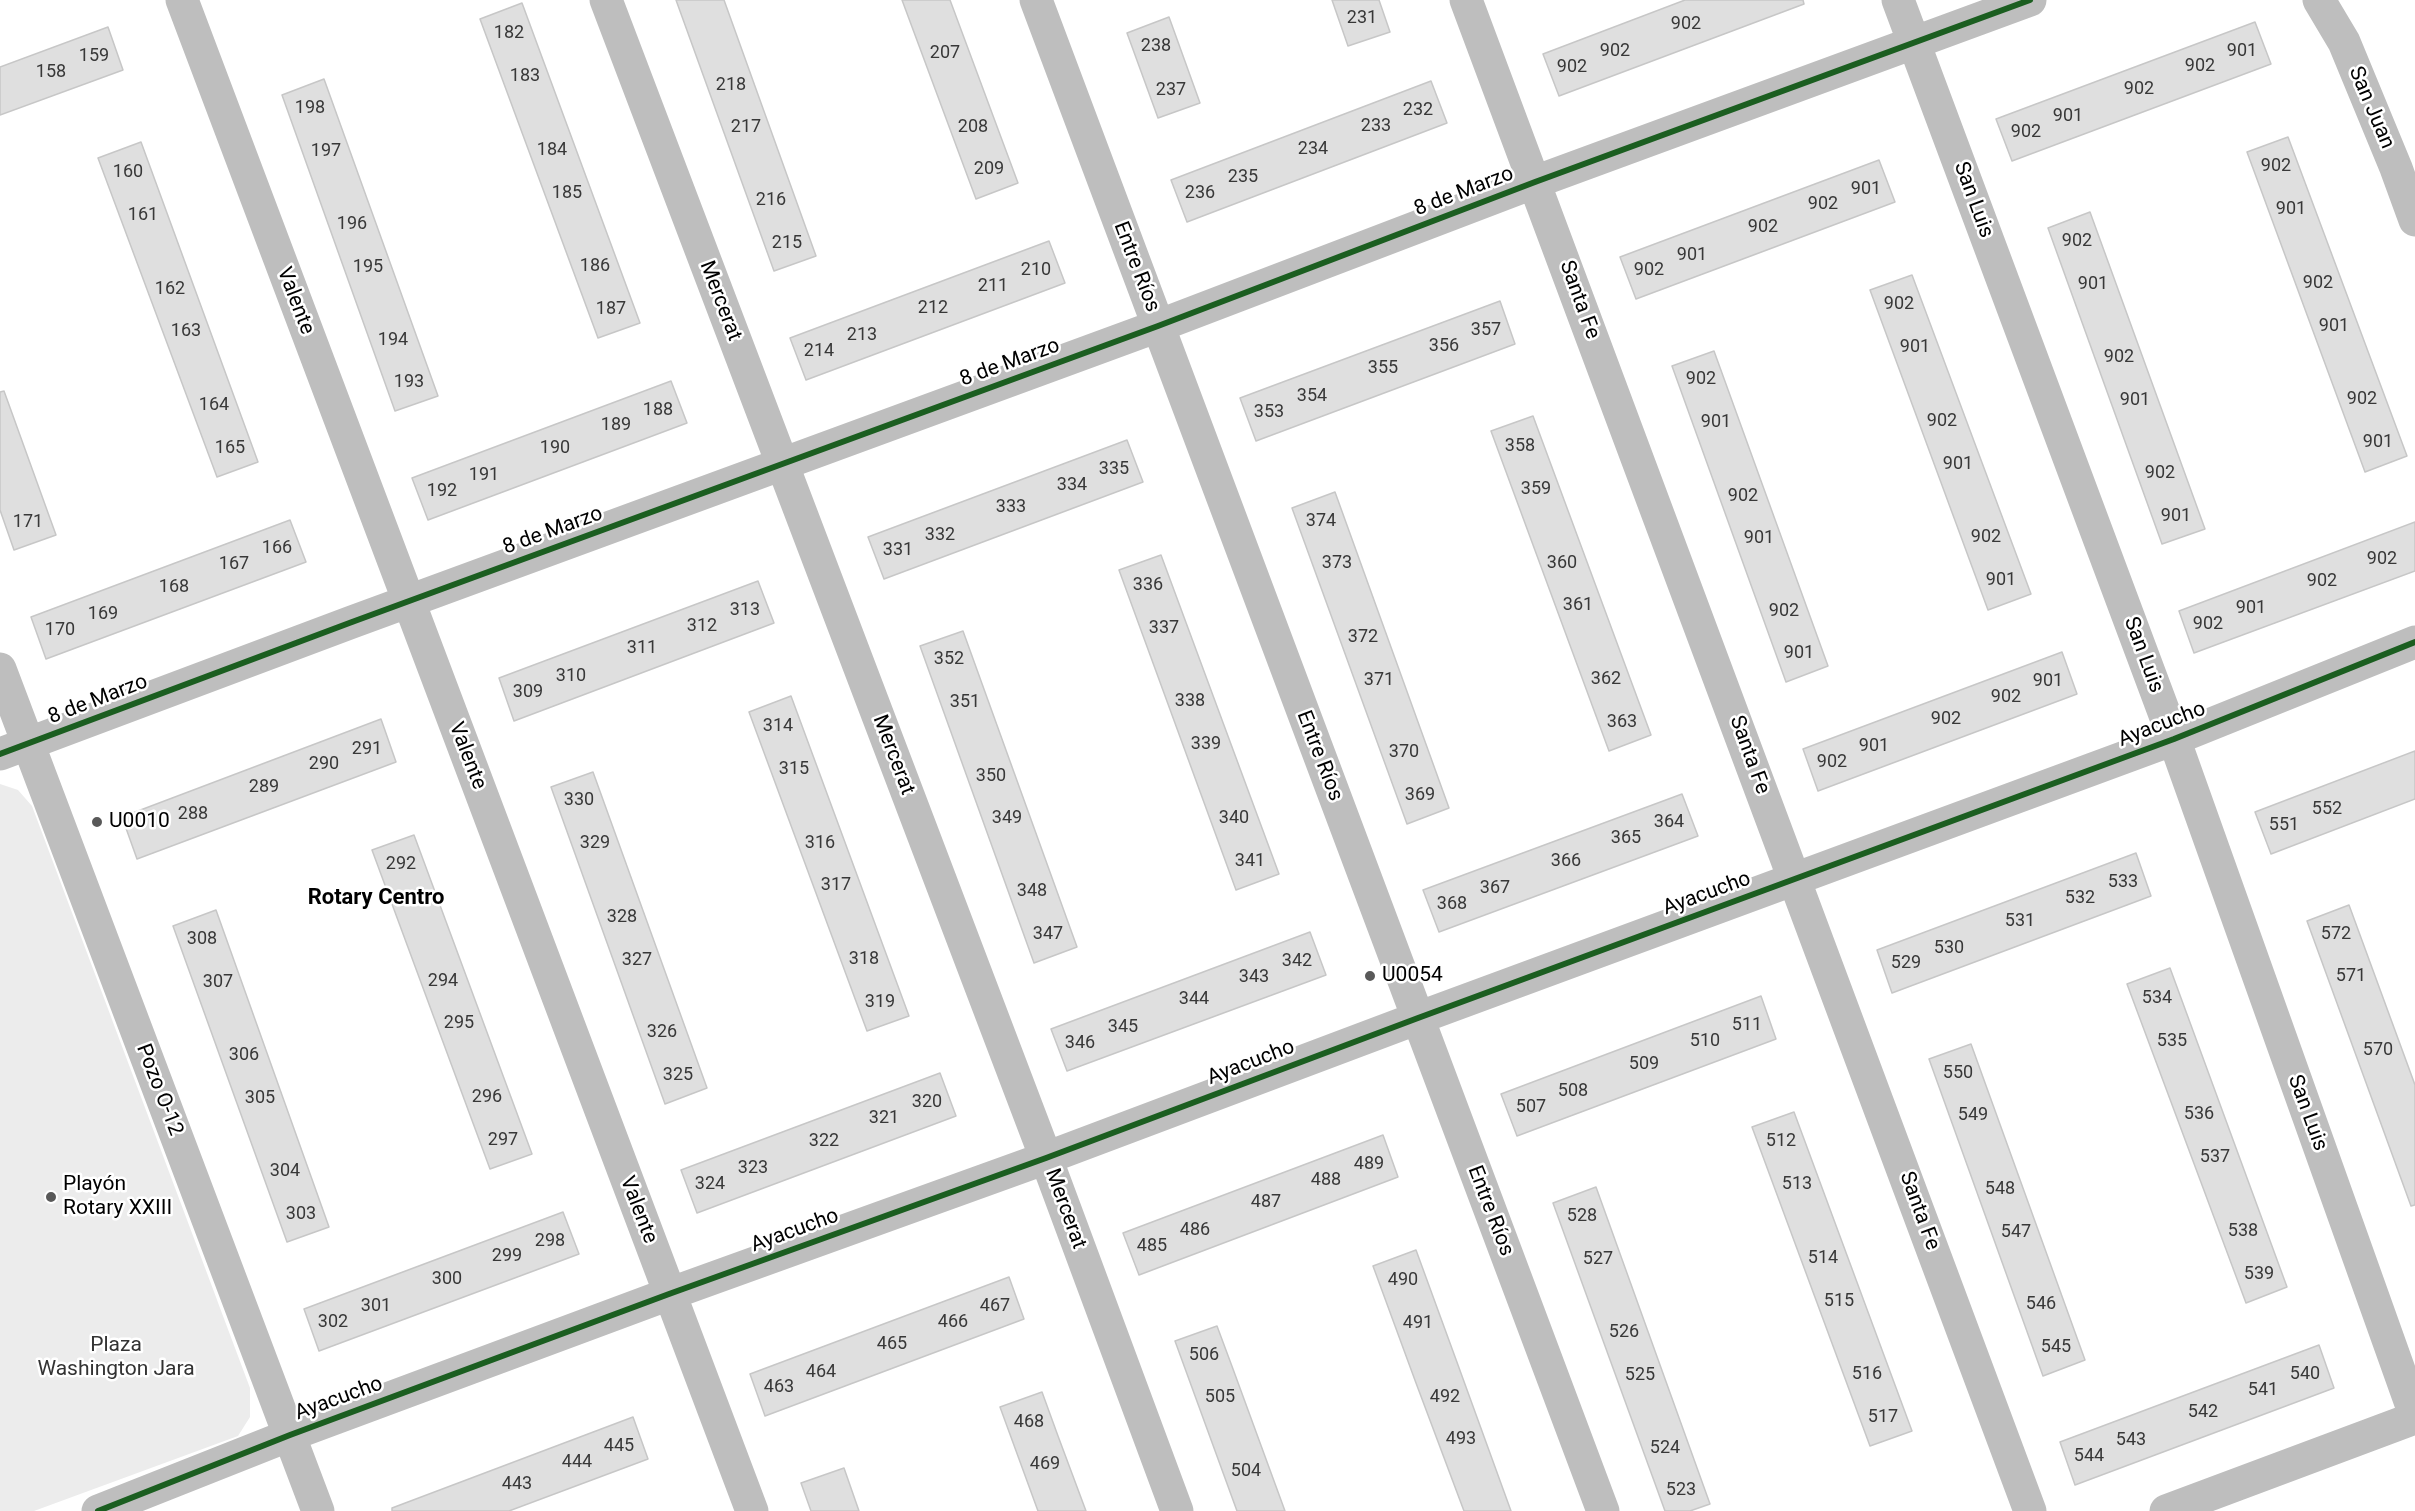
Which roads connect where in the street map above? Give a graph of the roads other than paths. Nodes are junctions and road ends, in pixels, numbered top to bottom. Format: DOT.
graph roads {
  1 [pos="182,0"];
  2 [pos="606,0"];
  3 [pos="1036,0"];
  4 [pos="1466,0"];
  5 [pos="1898,0"];
  6 [pos="2030,0"];
  7 [pos="2319,0"];
  8 [pos="1915,43"];
  9 [pos="1535,182"];
  10 [pos="2415,220"];
  11 [pos="1158,326"];
  12 [pos="782,464"];
  13 [pos="408,601"];
  14 [pos="2415,642"];
  15 [pos="0,669"];
  16 [pos="2174,739"];
  17 [pos="14,749"];
  18 [pos="1796,879"];
  19 [pos="1418,1018"];
  20 [pos="1046,1158"];
  21 [pos="669,1294"];
  22 [pos="2415,1416"];
  23 [pos="290,1435"];
  24 [pos="98,1511"];
  25 [pos="318,1511"];
  26 [pos="752,1511"];
  27 [pos="1177,1511"];
  28 [pos="1603,1511"];
  29 [pos="2030,1511"];
  30 [pos="2166,1511"];
  1 -- 13 [label="street, Valente"];
  2 -- 12 [label="street, Mercerat"];
  3 -- 11 [label="street, Entre Ríos"];
  4 -- 9 [label="street, Santa Fe"];
  5 -- 8 [label="street, San Luis"];
  6 -- 8 [label="street, 8 de Marzo"];
  7 -- 10 [label="street, San Juan"];
  8 -- 9 [label="street, 8 de Marzo"];
  8 -- 16 [label="street, San Luis"];
  9 -- 11 [label="street, 8 de Marzo"];
  9 -- 18 [label="street, Santa Fe"];
  11 -- 12 [label="street, 8 de Marzo"];
  11 -- 19 [label="street, Entre Ríos"];
  12 -- 13 [label="street, 8 de Marzo"];
  12 -- 20 [label="street, Mercerat"];
  13 -- 17 [label="street, 8 de Marzo"];
  13 -- 21 [label="street, Valente"];
  14 -- 16 [label="street, Ayacucho"];
  15 -- 17 [label="street, Pozo O-12"];
  16 -- 18 [label="street, Ayacucho"];
  16 -- 22 [label="street, San Luis"];
  17 -- 23 [label="street, Pozo O-12"];
  18 -- 19 [label="street, Ayacucho"];
  18 -- 29 [label="street, Santa Fe"];
  19 -- 20 [label="street, Ayacucho"];
  19 -- 28 [label="street, Entre Ríos"];
  20 -- 21 [label="street, Ayacucho"];
  20 -- 27 [label="street, Mercerat"];
  21 -- 23 [label="street, Ayacucho"];
  21 -- 26 [label="street, Valente"];
  22 -- 30 [label="street"];
  23 -- 24 [label="street, Ayacucho"];
  23 -- 25 [label="street, Pozo O-12"];
}
